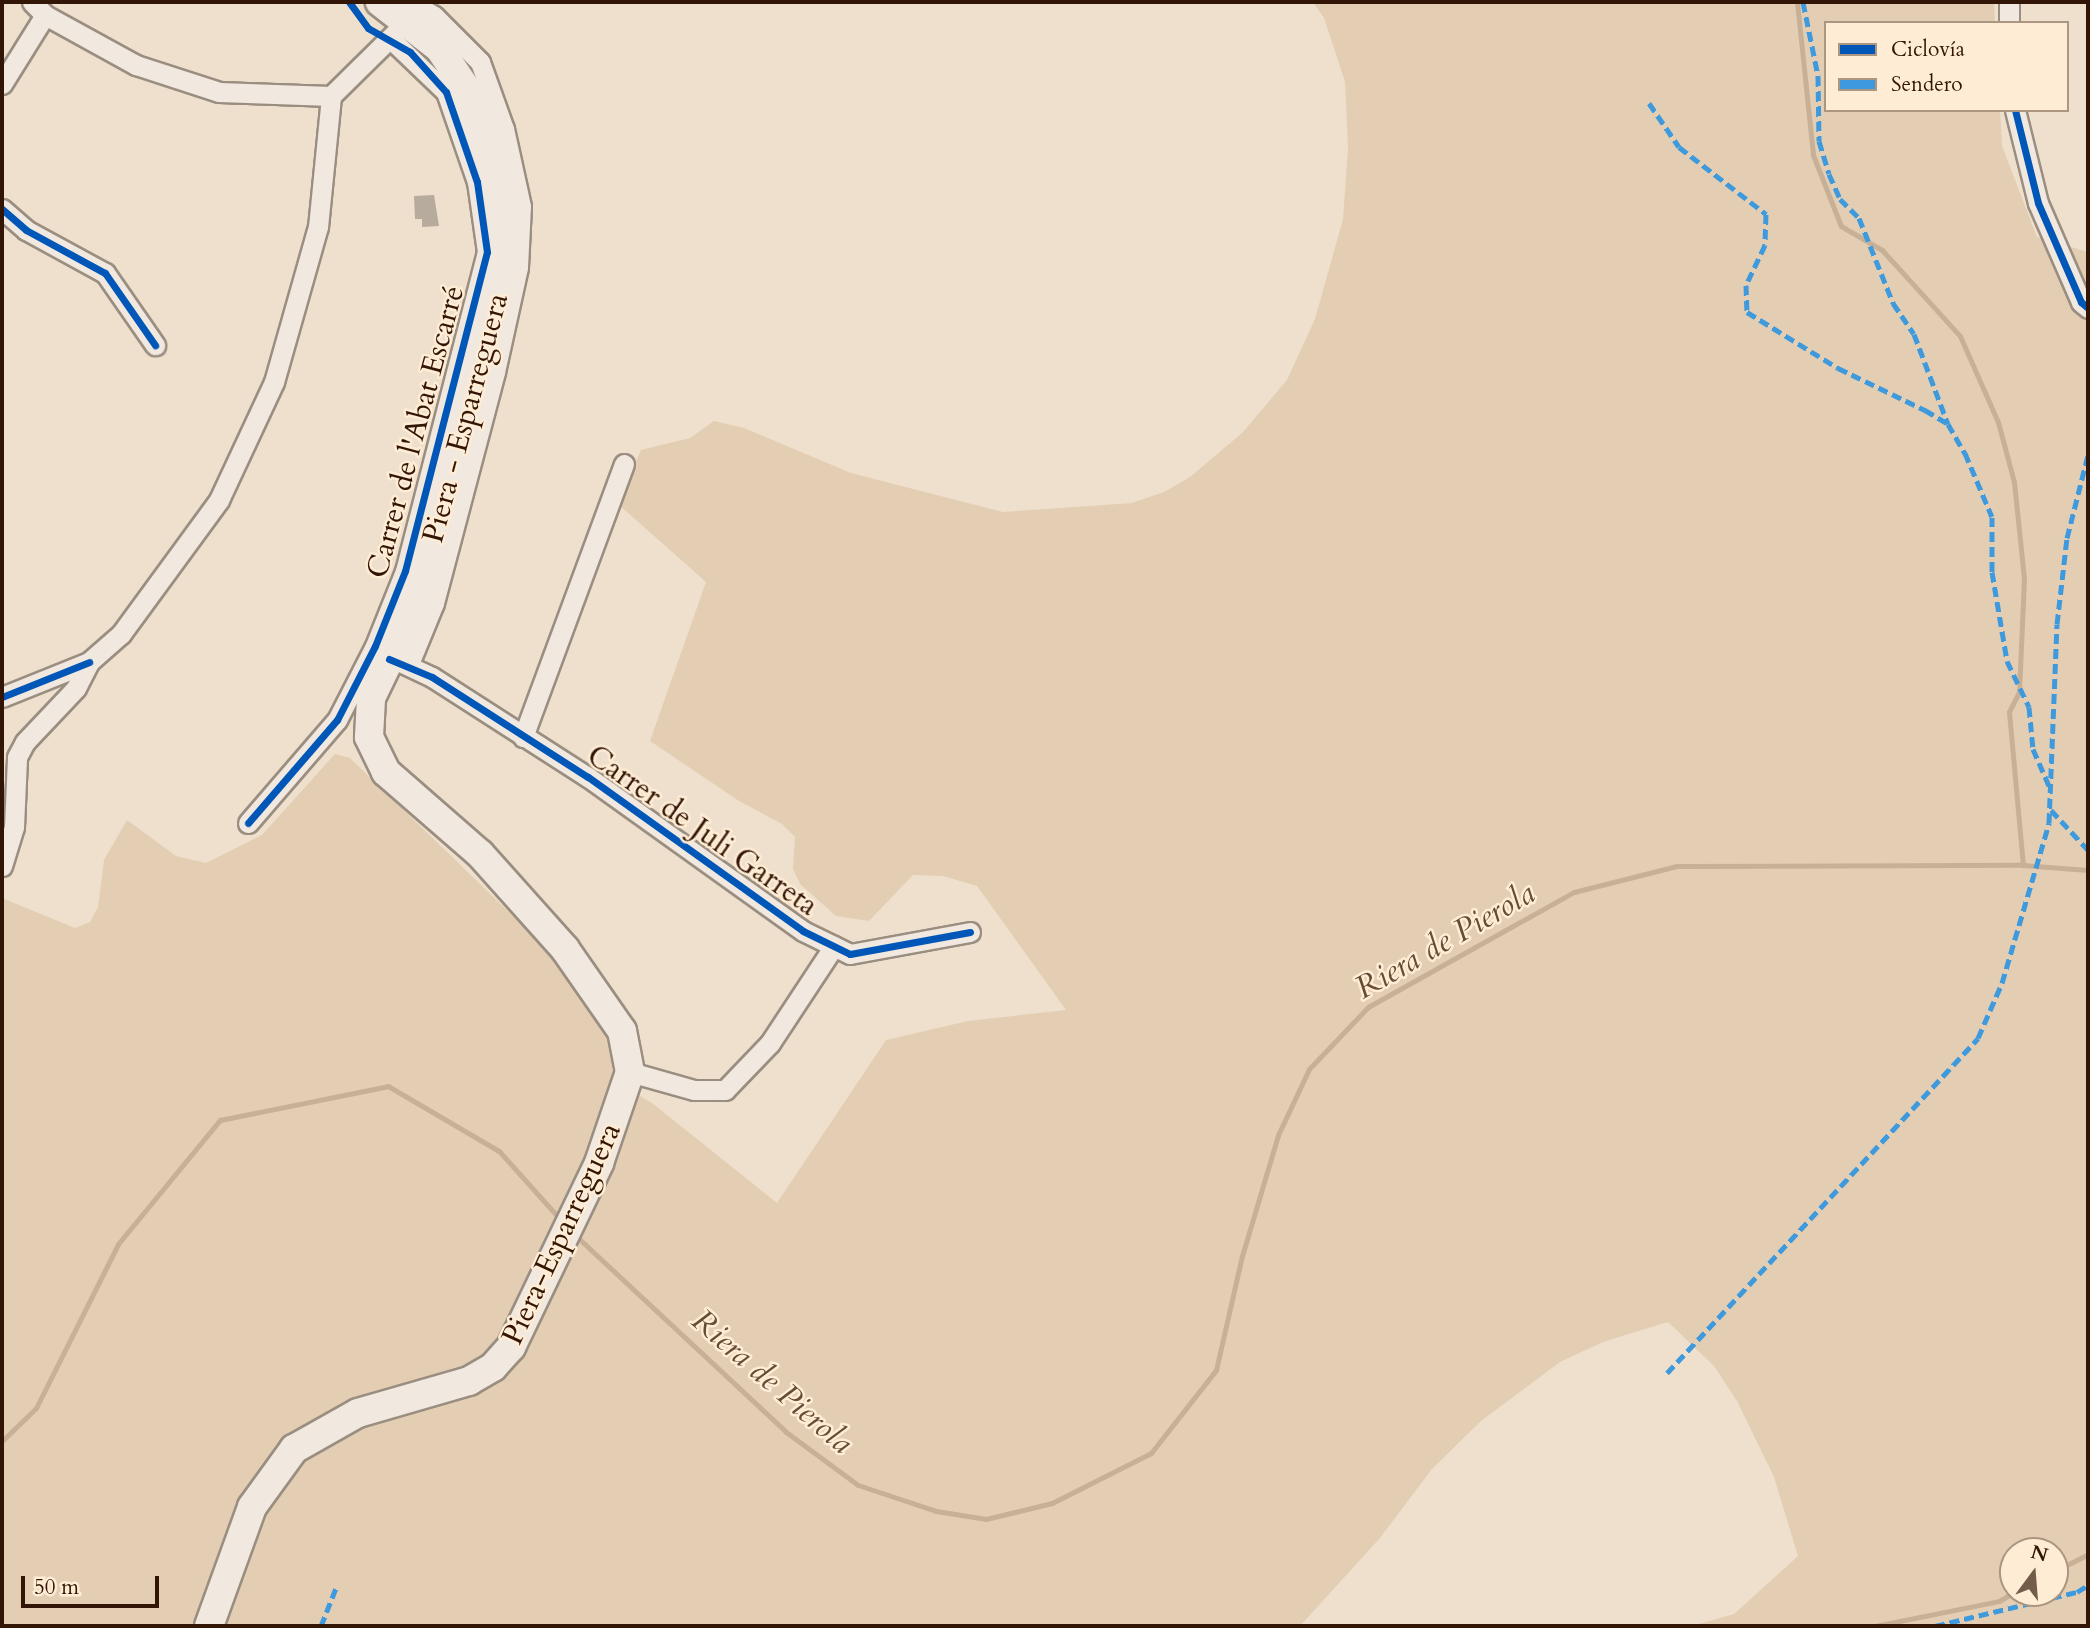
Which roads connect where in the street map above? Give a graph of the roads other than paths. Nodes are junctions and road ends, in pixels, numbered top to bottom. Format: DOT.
graph roads {
  1 [pos="380,2"];
  2 [pos="2008,2"];
  3 [pos="38,8"];
  4 [pos="403,20"];
  5 [pos="2009,21"];
  6 [pos="2,85"];
  7 [pos="331,96"];
  8 [pos="2015,112"];
  9 [pos="2,209"];
  10 [pos="2088,308"];
  11 [pos="155,345"];
  12 [pos="624,464"];
  13 [pos="89,662"];
  14 [pos="399,662"];
  15 [pos="2,696"];
  16 [pos="367,716"];
  17 [pos="337,720"];
  18 [pos="523,737"];
  19 [pos="248,823"];
  20 [pos="2,866"];
  21 [pos="970,932"];
  22 [pos="834,946"];
  23 [pos="630,1072"];
  24 [pos="209,1626"];
  1 -- 4 [label="main road, Piera - Esparreguera"];
  2 -- 5 [label="street"];
  3 -- 6 [label="street"];
  3 -- 7 [label="street"];
  4 -- 7 [label="street"];
  4 -- 14 [label="main road, Piera - Esparreguera"];
  4 -- 17 [label="street, Carrer de l'Abat Escarré"];
  7 -- 13 [label="street"];
  8 -- 10 [label="street"];
  9 -- 11 [label="street"];
  12 -- 18 [label="street"];
  13 -- 15 [label="street"];
  13 -- 20 [label="street"];
  14 -- 16 [label="main road, Piera - Esparreguera"];
  14 -- 18 [label="street, Carrer de Juli Garreta"];
  16 -- 17 [label="street"];
  16 -- 23 [label="main road"];
  17 -- 19 [label="street, Carrer de l'Abat Escarré"];
  18 -- 22 [label="street, Carrer de Juli Garreta"];
  21 -- 22 [label="street, Carrer de Juli Garreta"];
  22 -- 23 [label="street"];
  23 -- 24 [label="main road, Piera-Esparreguera"];
}
